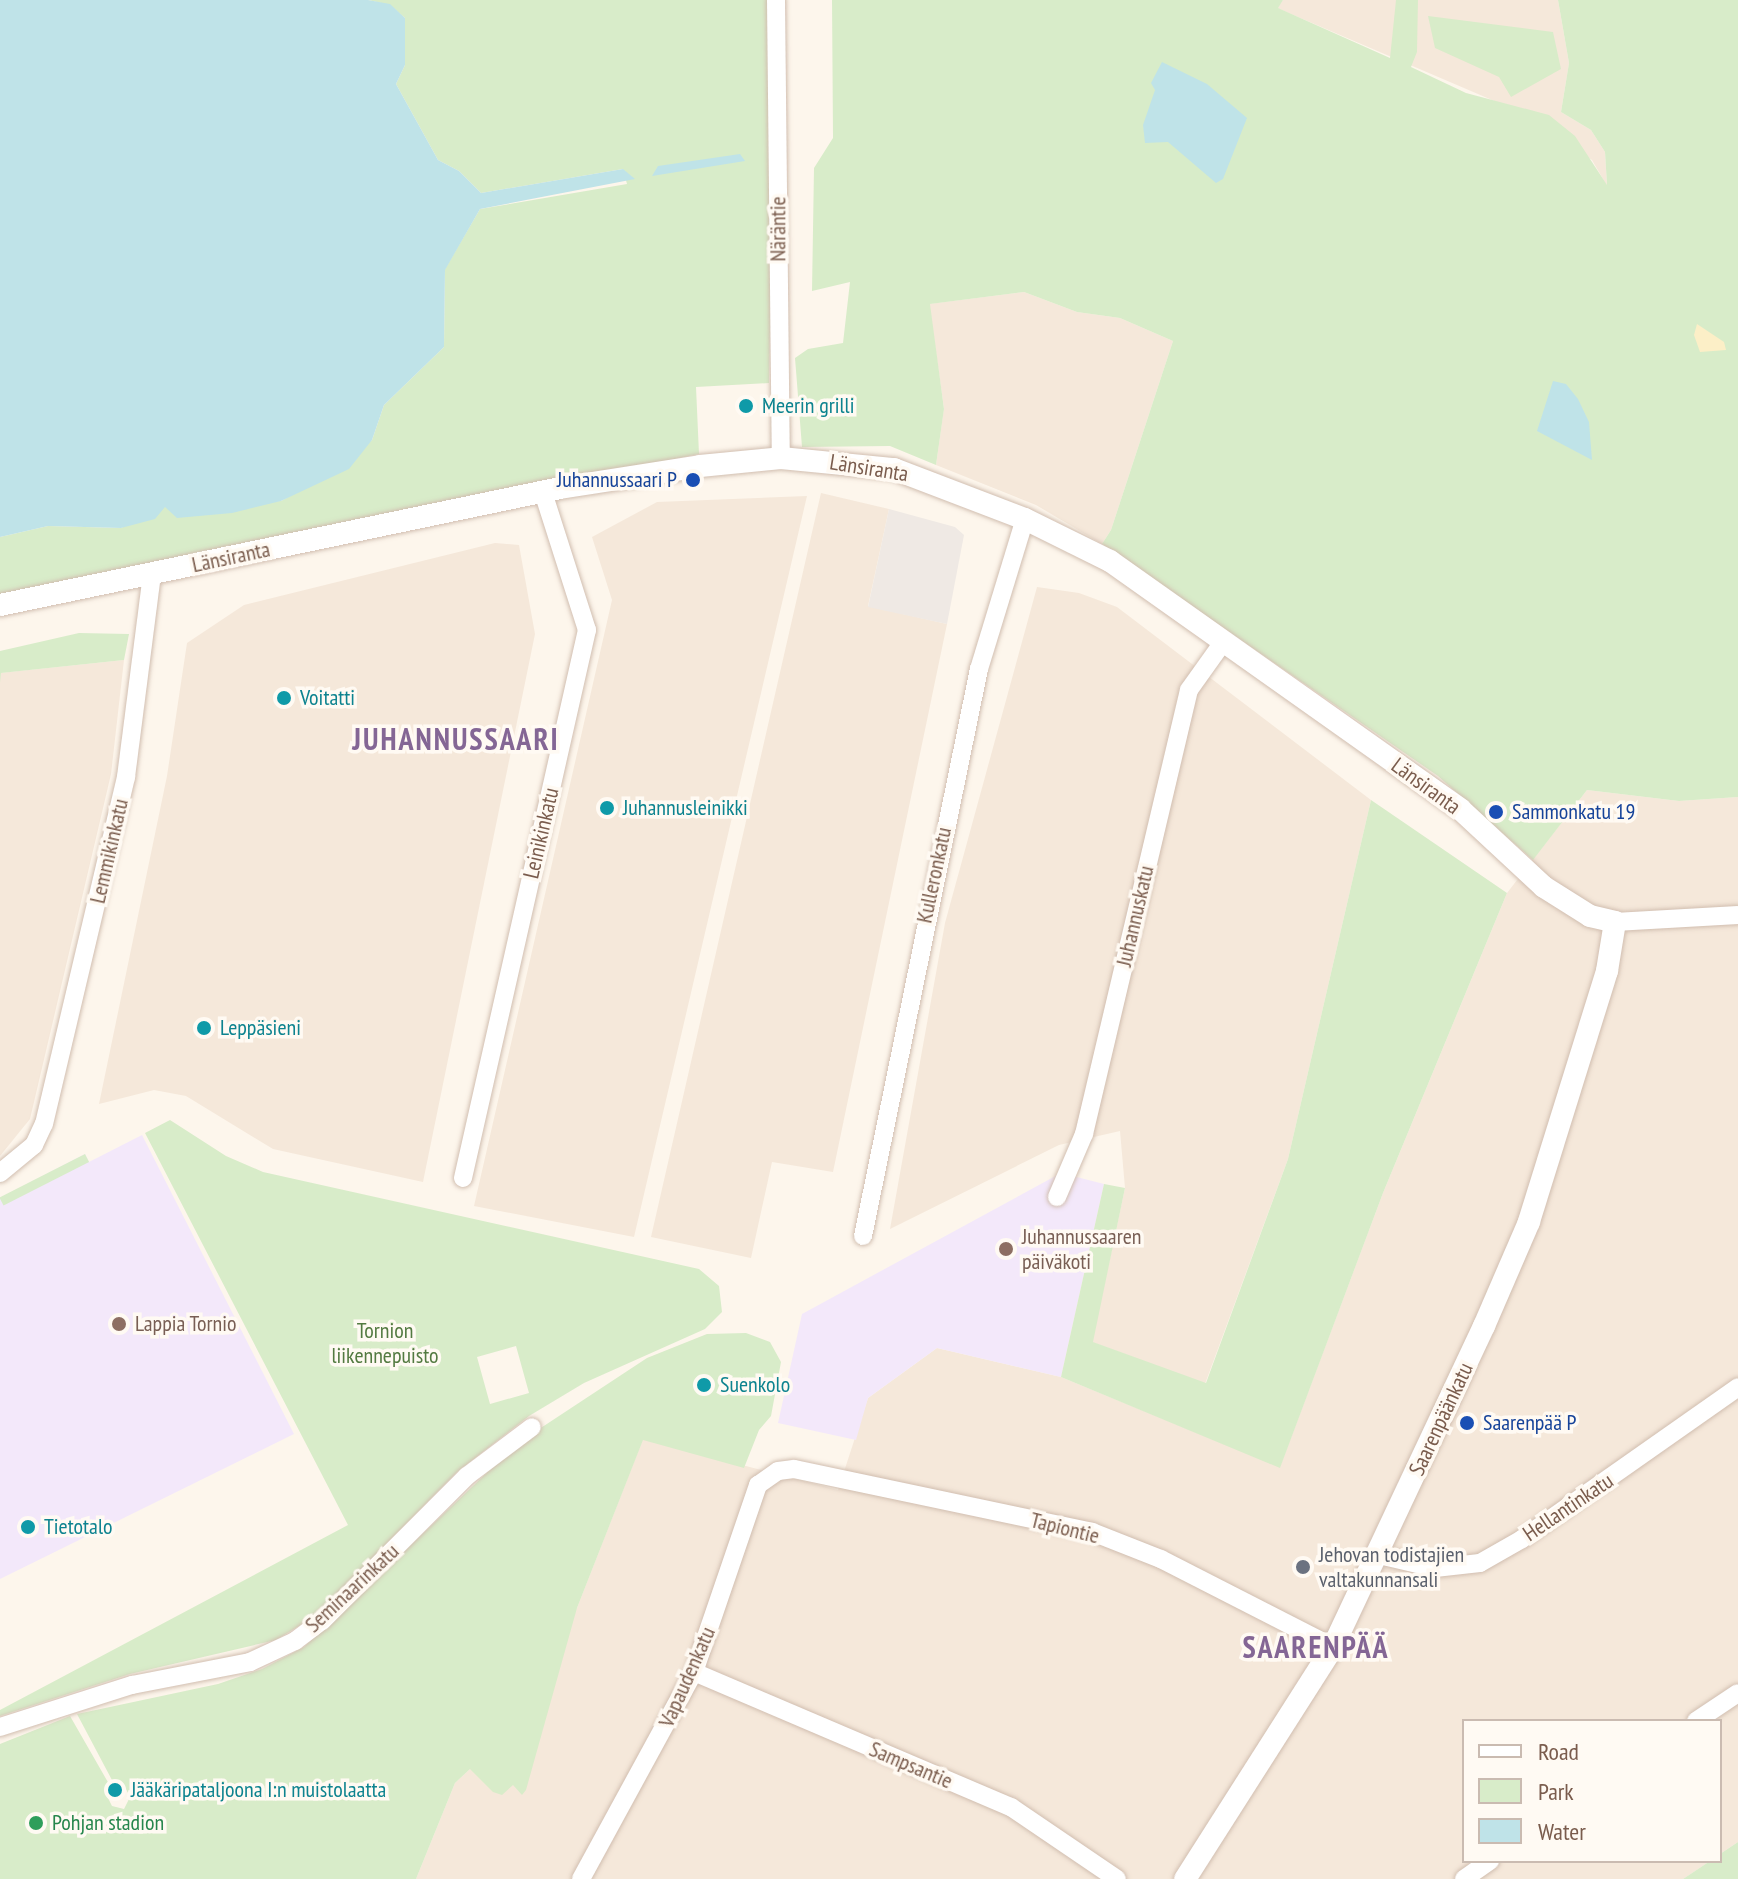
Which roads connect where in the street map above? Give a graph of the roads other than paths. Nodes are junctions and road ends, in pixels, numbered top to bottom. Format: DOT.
graph roads {
  1 [pos="776,0"];
  2 [pos="781,458"];
  3 [pos="543,492"];
  4 [pos="1025,519"];
  5 [pos="152,573"];
  6 [pos="0,605"];
  7 [pos="1224,641"];
  8 [pos="1738,915"];
  9 [pos="1615,922"];
  10 [pos="0,1173"];
  11 [pos="463,1178"];
  12 [pos="1057,1197"];
  13 [pos="863,1236"];
  14 [pos="1738,1387"];
  15 [pos="532,1427"];
  16 [pos="778,1471"];
  17 [pos="1379,1555"];
  18 [pos="1333,1647"];
  19 [pos="694,1672"];
  20 [pos="1738,1693"];
  21 [pos="1699,1719"];
  22 [pos="0,1727"];
  23 [pos="1487,1863"];
  24 [pos="581,1879"];
  25 [pos="1117,1879"];
  26 [pos="1185,1879"];
  27 [pos="1464,1879"];
  1 -- 2 [label="street, Näräntie"];
  2 -- 3 [label="street, Länsiranta"];
  2 -- 4 [label="street, Länsiranta"];
  3 -- 5 [label="street, Länsiranta"];
  3 -- 11 [label="street, Leinikinkatu"];
  4 -- 7 [label="street, Länsiranta"];
  4 -- 13 [label="street, Kulleronkatu"];
  5 -- 6 [label="street, Länsiranta"];
  5 -- 10 [label="street, Lemmikinkatu"];
  7 -- 9 [label="street, Länsiranta"];
  7 -- 12 [label="street, Juhannuskatu"];
  8 -- 9 [label="street"];
  9 -- 17 [label="street, Saarenpäänkatu"];
  14 -- 17 [label="street, Hellantinkatu"];
  15 -- 22 [label="street, Seminaarinkatu"];
  16 -- 18 [label="street, Tapiontie"];
  16 -- 19 [label="street, Vapaudenkatu"];
  17 -- 18 [label="street, Saarenpäänkatu"];
  18 -- 26 [label="street, Saarenpäänkatu"];
  19 -- 24 [label="street, Vapaudenkatu"];
  19 -- 25 [label="street, Sampsantie"];
  20 -- 21 [label="street"];
  23 -- 27 [label="street"];
}
